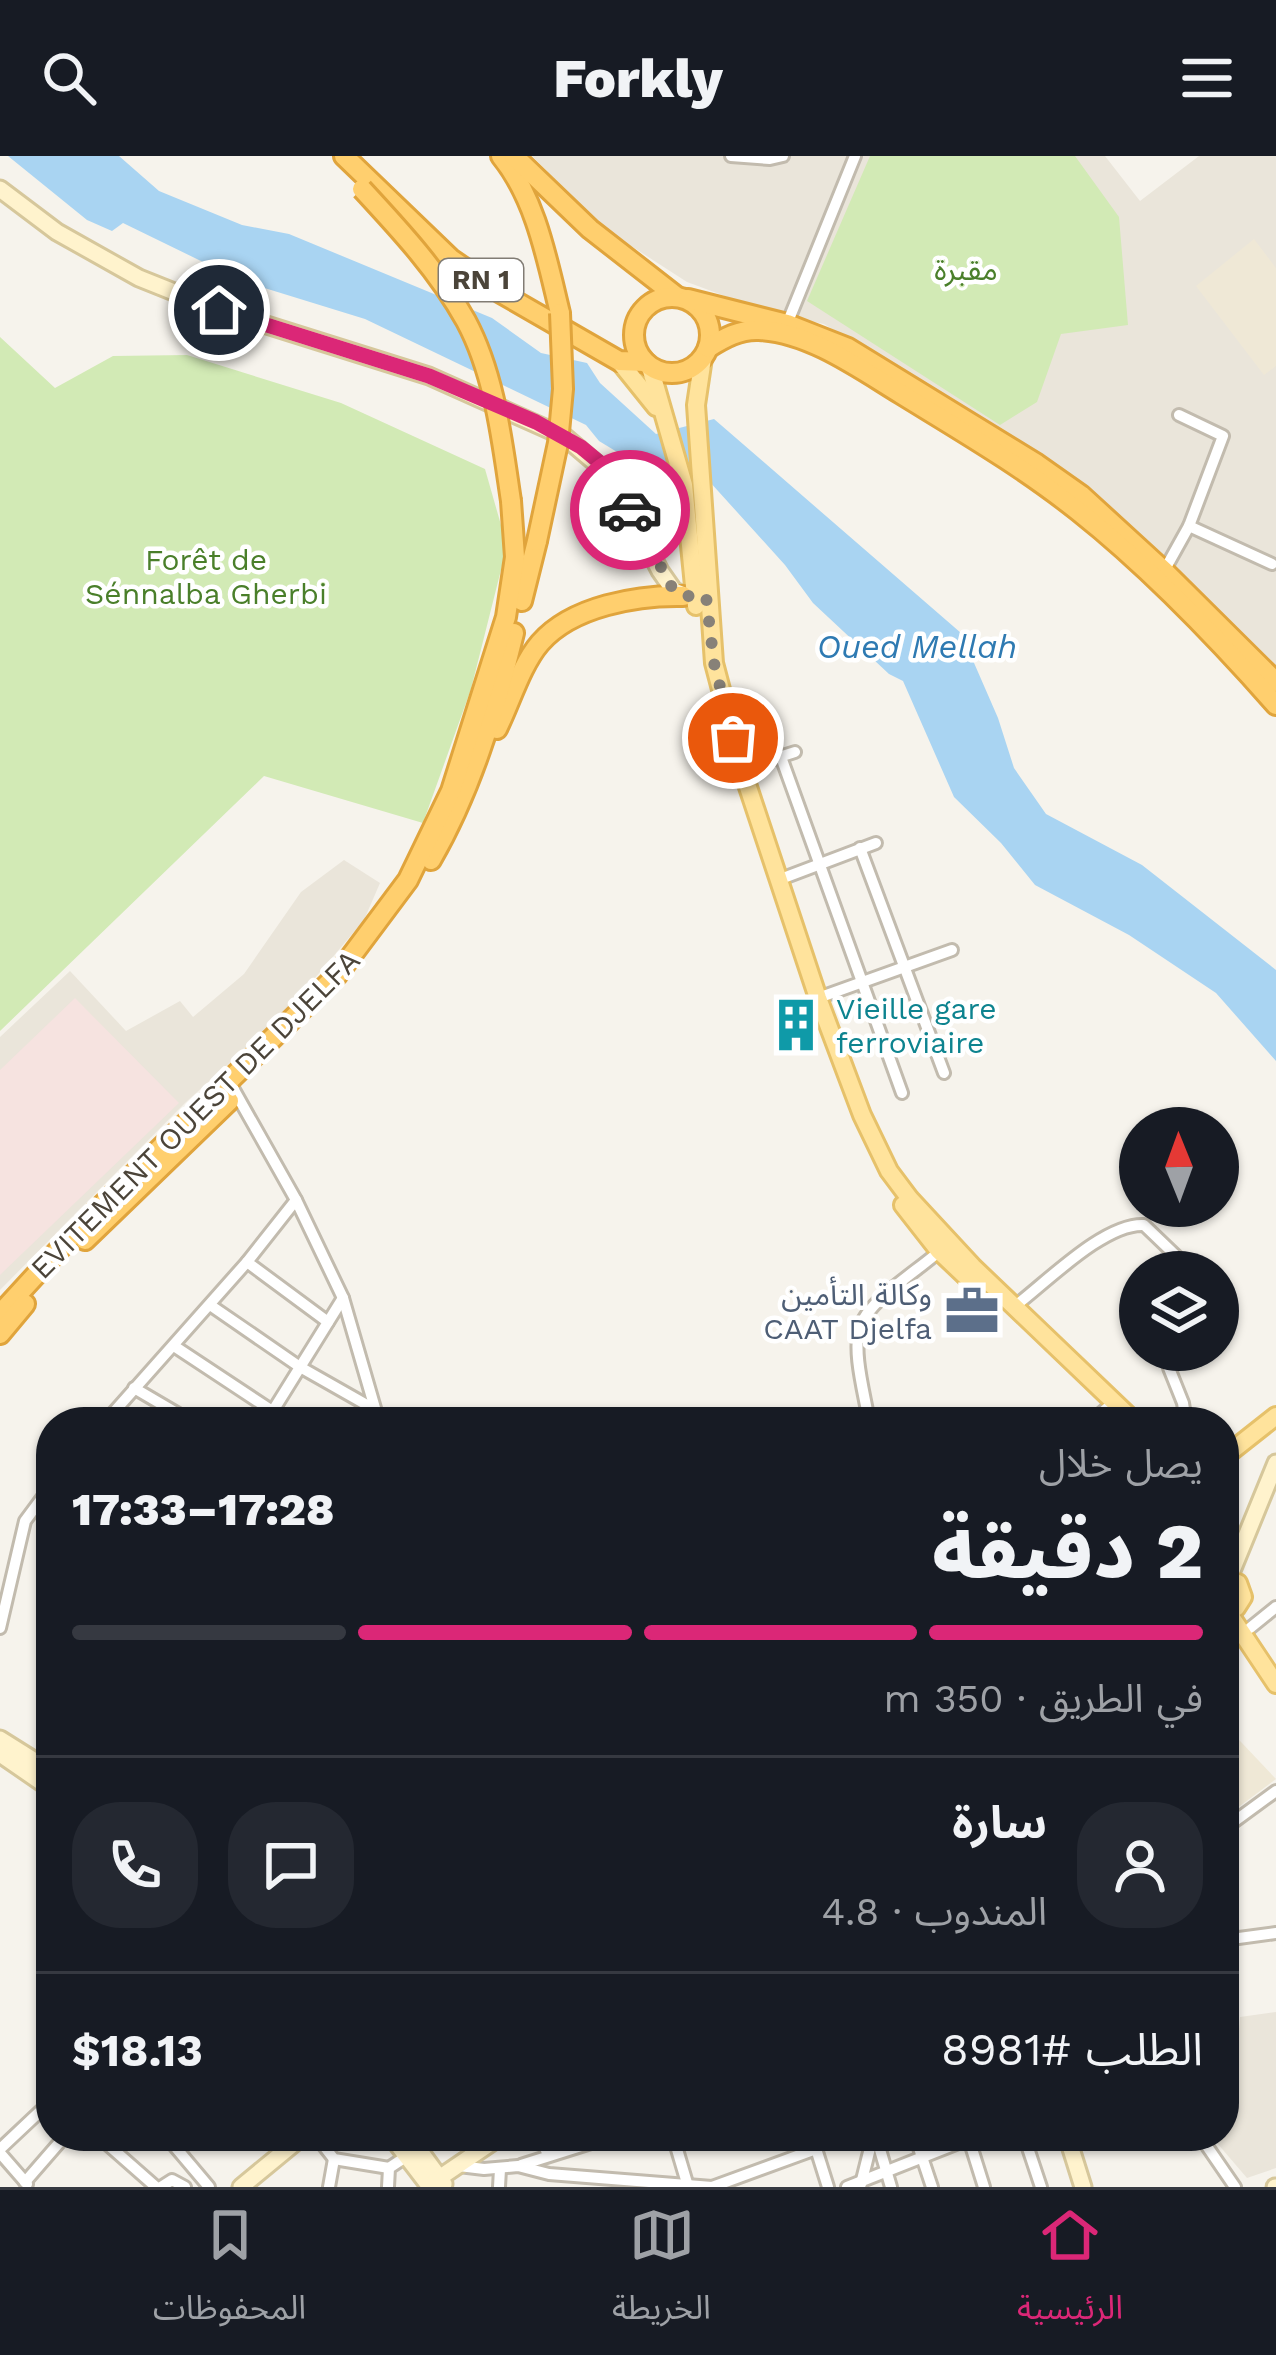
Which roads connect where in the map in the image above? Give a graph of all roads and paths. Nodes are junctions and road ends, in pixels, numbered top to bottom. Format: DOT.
graph roads {
  1 [pos="334,156"];
  2 [pos="344,156"];
  3 [pos="501,156"];
  4 [pos="514,156"];
  5 [pos="731,156"];
  6 [pos="783,156"];
  7 [pos="855,156"];
  8 [pos="0,189"];
  9 [pos="682,298"];
  10 [pos="787,324"];
  11 [pos="705,353"];
  12 [pos="619,361"];
  13 [pos="648,364"];
  14 [pos="1179,416"];
  15 [pos="665,419"];
  16 [pos="693,485"];
  17 [pos="1189,526"];
  18 [pos="1272,564"];
  19 [pos="1164,571"];
  20 [pos="695,596"];
  21 [pos="1276,682"];
  22 [pos="1276,705"];
  23 [pos="742,769"];
  24 [pos="448,831"];
  25 [pos="876,843"];
  26 [pos="860,848"];
  27 [pos="819,863"];
  28 [pos="778,880"];
  29 [pos="952,950"];
  30 [pos="903,966"];
  31 [pos="862,980"];
  32 [pos="818,998"];
  33 [pos="944,1073"];
  34 [pos="233,1088"];
  35 [pos="902,1093"];
  36 [pos="296,1200"];
  37 [pos="944,1246"];
  38 [pos="1171,1251"];
  39 [pos="247,1262"];
  40 [pos="344,1298"];
  41 [pos="210,1305"];
  42 [pos="1015,1306"];
  43 [pos="0,1314"];
  44 [pos="328,1322"];
  45 [pos="0,1334"];
  46 [pos="174,1346"];
  47 [pos="300,1367"];
  48 [pos="1170,1371"];
  49 [pos="134,1388"];
  50 [pos="1110,1404"];
  51 [pos="118,1407"];
  52 [pos="166,1407"];
  53 [pos="256,1407"];
  54 [pos="275,1407"];
  55 [pos="359,1407"];
  56 [pos="374,1407"];
  57 [pos="866,1407"];
  58 [pos="1107,1407"];
  59 [pos="1112,1407"];
  60 [pos="1114,1407"];
  61 [pos="1184,1407"];
  62 [pos="1276,1417"];
  63 [pos="1239,1445"];
  64 [pos="1276,1463"];
  65 [pos="36,1506"];
  66 [pos="1239,1564"];
  67 [pos="1276,1607"];
  68 [pos="1239,1609"];
  69 [pos="1239,1612"];
  70 [pos="0,1628"];
  71 [pos="1250,1628"];
  72 [pos="1276,1671"];
  73 [pos="1276,1684"];
  74 [pos="0,1739"];
  75 [pos="0,1754"];
  76 [pos="36,1762"];
  77 [pos="36,1779"];
  78 [pos="1276,1791"];
  79 [pos="1239,1818"];
  80 [pos="1276,1933"];
  81 [pos="1239,1938"];
  82 [pos="36,2116"];
  83 [pos="0,2151"];
  84 [pos="53,2151"];
  85 [pos="116,2151"];
  86 [pos="179,2151"];
  87 [pos="285,2151"];
  88 [pos="328,2151"];
  89 [pos="403,2151"];
  90 [pos="418,2151"];
  91 [pos="480,2151"];
  92 [pos="546,2151"];
  93 [pos="562,2151"];
  94 [pos="682,2151"];
  95 [pos="791,2151"];
  96 [pos="817,2151"];
  97 [pos="870,2151"];
  98 [pos="879,2151"];
  99 [pos="920,2151"];
  100 [pos="938,2151"];
  101 [pos="975,2151"];
  102 [pos="1029,2151"];
  103 [pos="1072,2151"];
  104 [pos="1210,2151"];
  105 [pos="548,2155"];
  106 [pos="407,2156"];
  107 [pos="922,2158"];
  108 [pos="334,2159"];
  109 [pos="459,2166"];
  110 [pos="518,2166"];
  111 [pos="389,2168"];
  112 [pos="500,2169"];
  113 [pos="886,2171"];
  114 [pos="549,2180"];
  115 [pos="602,2183"];
  116 [pos="27,2184"];
  117 [pos="437,2184"];
  118 [pos="861,2184"];
  119 [pos="331,2186"];
  120 [pos="702,2186"];
  121 [pos="159,2187"];
  122 [pos="185,2187"];
  123 [pos="209,2187"];
  124 [pos="241,2187"];
  125 [pos="388,2187"];
  126 [pos="499,2187"];
  127 [pos="828,2187"];
  128 [pos="847,2187"];
  129 [pos="891,2187"];
  130 [pos="932,2187"];
  131 [pos="984,2187"];
  132 [pos="1041,2187"];
  133 [pos="1083,2187"];
  134 [pos="1235,2187"];
  1 -- 34 [label="highway, EVITEMENT OUEST DE DJELFA, bridge"];
  2 -- 12 [label="highway, RN 1"];
  3 -- 24 [label="highway, bridge"];
  4 -- 9 [label="highway"];
  5 -- 6 [label="street"];
  7 -- 10 [label="street"];
  8 -- 20 [label="main road"];
  9 -- 10 [label="highway"];
  9 -- 11 [label="highway"];
  9 -- 13 [label="highway"];
  10 -- 19 [label="highway"];
  11 -- 13 [label="highway"];
  11 -- 16 [label="main road"];
  11 -- 22 [label="highway"];
  12 -- 13 [label="highway, RN 1"];
  12 -- 15 [label="main road"];
  13 -- 15 [label="main road"];
  14 -- 17 [label="street"];
  15 -- 16 [label="main road"];
  16 -- 20 [label="main road"];
  17 -- 18 [label="street"];
  17 -- 19 [label="street"];
  19 -- 21 [label="highway"];
  20 -- 23 [label="main road"];
  20 -- 24 [label="highway"];
  20 -- 37 [label="main road"];
  23 -- 27 [label="street"];
  23 -- 28 [label="main road"];
  24 -- 34 [label="highway"];
  25 -- 26 [label="street"];
  26 -- 27 [label="street"];
  26 -- 30 [label="street"];
  27 -- 28 [label="street"];
  27 -- 31 [label="street"];
  28 -- 32 [label="main road"];
  29 -- 30 [label="street"];
  30 -- 31 [label="street"];
  30 -- 33 [label="street"];
  31 -- 32 [label="street"];
  31 -- 35 [label="street"];
  32 -- 37 [label="main road"];
  34 -- 36 [label="street"];
  34 -- 43 [label="highway, EVITEMENT OUEST DE DJELFA"];
  34 -- 45 [label="highway, EVITEMENT OUEST DE DJELFA"];
  36 -- 39 [label="street"];
  36 -- 40 [label="street"];
  37 -- 42 [label="main road"];
  37 -- 50 [label="main road"];
  37 -- 57 [label="street"];
  38 -- 42 [label="street"];
  39 -- 41 [label="street"];
  39 -- 44 [label="street"];
  40 -- 44 [label="street"];
  40 -- 56 [label="street"];
  41 -- 46 [label="street"];
  41 -- 47 [label="street"];
  42 -- 50 [label="main road"];
  44 -- 47 [label="street"];
  46 -- 49 [label="street"];
  46 -- 53 [label="street"];
  47 -- 54 [label="street"];
  47 -- 55 [label="street"];
  48 -- 61 [label="street"];
  49 -- 51 [label="street"];
  49 -- 52 [label="street"];
  50 -- 58 [label="street"];
  50 -- 59 [label="main road"];
  50 -- 60 [label="main road"];
  62 -- 63 [label="main road"];
  64 -- 66 [label="main road"];
  65 -- 70 [label="street"];
  67 -- 71 [label="street"];
  68 -- 71 [label="main road"];
  69 -- 73 [label="main road"];
  71 -- 72 [label="main road"];
  74 -- 76 [label="main road"];
  75 -- 77 [label="main road"];
  78 -- 79 [label="street"];
  80 -- 81 [label="street"];
  82 -- 83 [label="street"];
  83 -- 116 [label="street"];
  84 -- 116 [label="street"];
  85 -- 121 [label="street"];
  86 -- 123 [label="street"];
  87 -- 124 [label="main road"];
  88 -- 108 [label="street"];
  89 -- 106 [label="main road"];
  90 -- 117 [label="main road"];
  91 -- 109 [label="main road"];
  92 -- 105 [label="street"];
  93 -- 105 [label="street"];
  94 -- 120 [label="street"];
  95 -- 120 [label="street"];
  96 -- 127 [label="street"];
  97 -- 118 [label="street"];
  98 -- 113 [label="street"];
  99 -- 107 [label="street"];
  100 -- 107 [label="street"];
  101 -- 131 [label="street"];
  102 -- 132 [label="street"];
  103 -- 133 [label="main road"];
  104 -- 134 [label="street"];
  105 -- 110 [label="street"];
  106 -- 111 [label="street"];
  106 -- 117 [label="main road"];
  107 -- 113 [label="street"];
  107 -- 130 [label="street"];
  108 -- 111 [label="street"];
  108 -- 119 [label="street"];
  109 -- 112 [label="street"];
  109 -- 117 [label="main road"];
  110 -- 112 [label="street"];
  110 -- 114 [label="street"];
  111 -- 125 [label="street"];
  112 -- 126 [label="street"];
  113 -- 118 [label="street"];
  113 -- 129 [label="street"];
  114 -- 115 [label="street"];
  115 -- 120 [label="street"];
  118 -- 128 [label="street"];
  121 -- 122 [label="street"];
}
